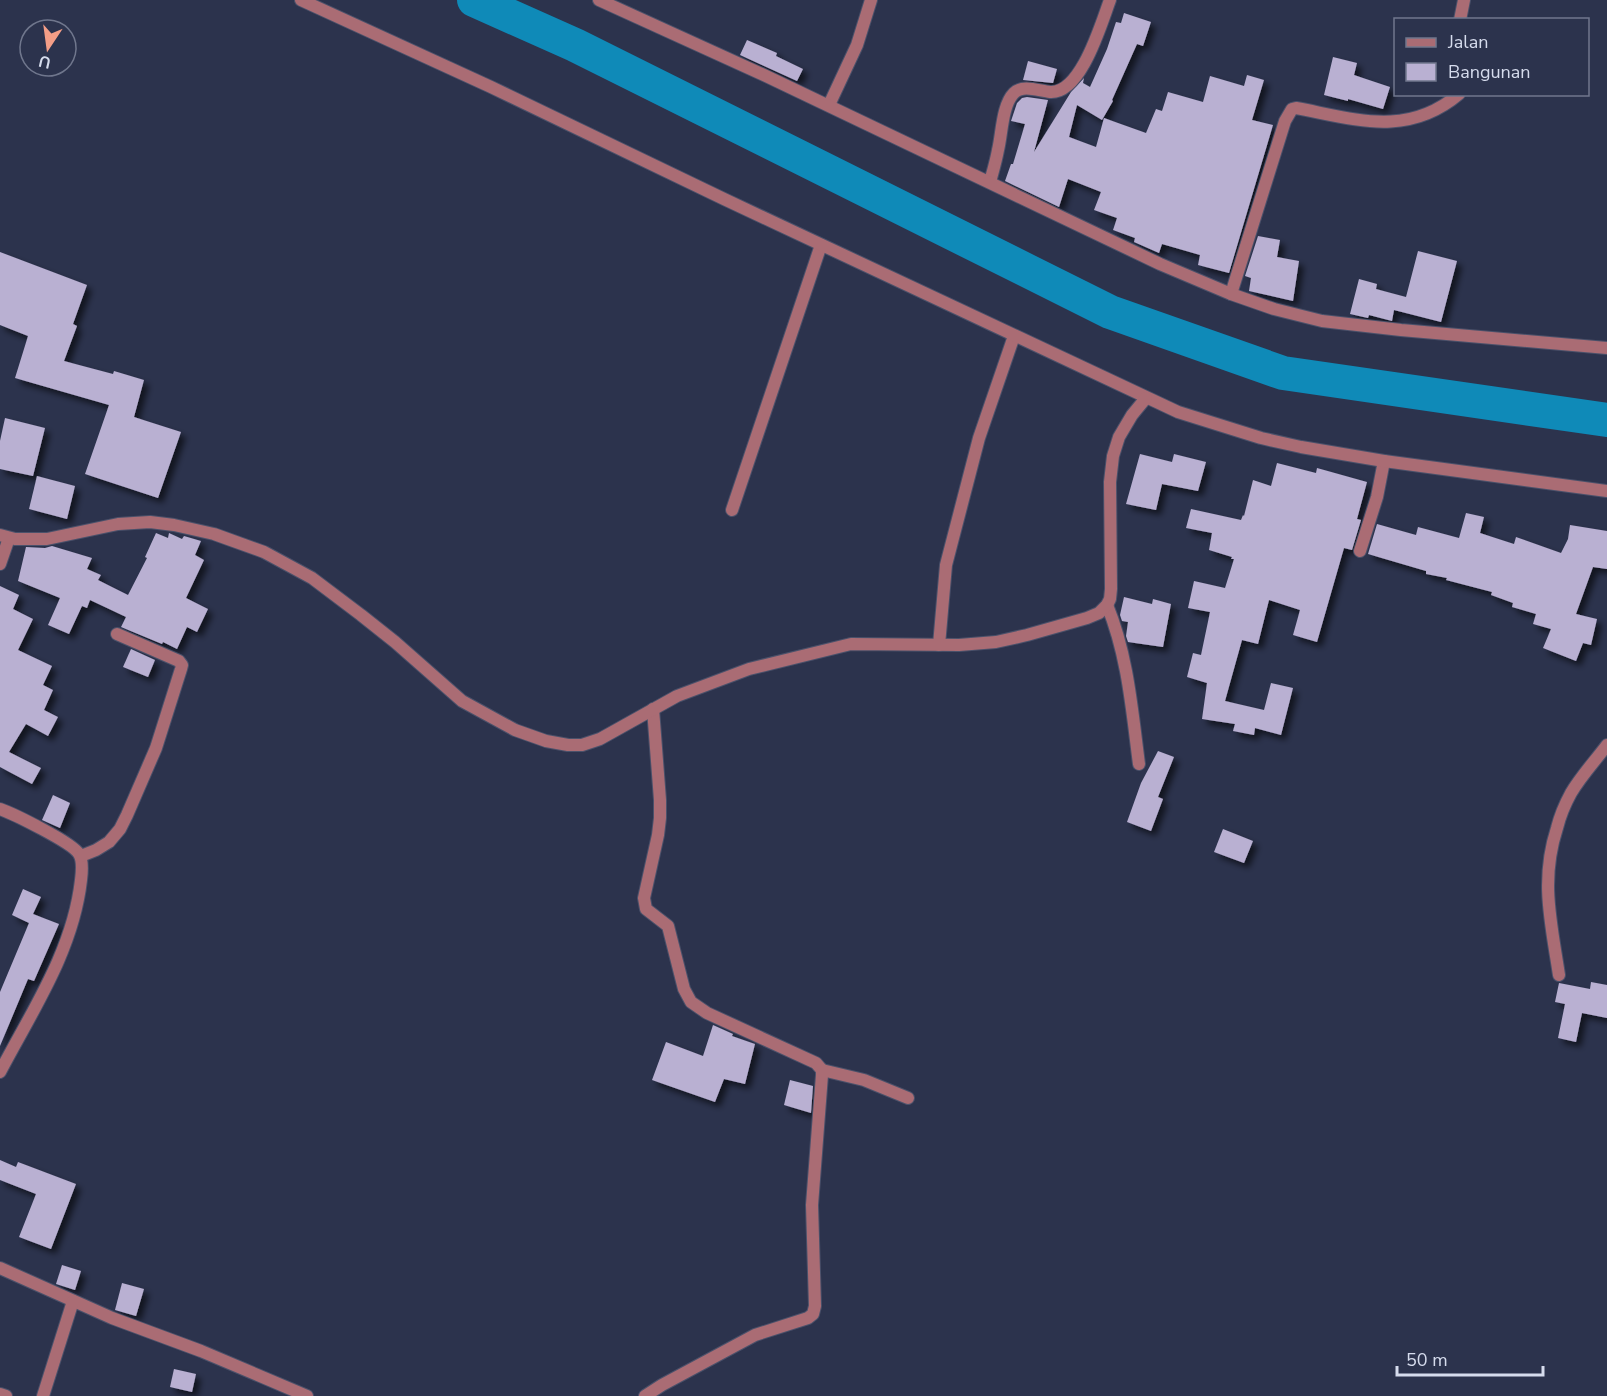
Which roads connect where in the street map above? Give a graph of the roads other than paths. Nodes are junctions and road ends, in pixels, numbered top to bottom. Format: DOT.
graph roads {
  1 [pos="301,0"];
  2 [pos="599,0"];
  3 [pos="871,0"];
  4 [pos="1110,0"];
  5 [pos="1464,0"];
  6 [pos="1460,18"];
  7 [pos="1444,101"];
  8 [pos="829,105"];
  9 [pos="990,182"];
  10 [pos="821,244"];
  11 [pos="1231,294"];
  12 [pos="1014,336"];
  13 [pos="1607,348"];
  14 [pos="1146,398"];
  15 [pos="1384,462"];
  16 [pos="1607,491"];
  17 [pos="732,510"];
  18 [pos="4,536"];
  19 [pos="1360,551"];
  20 [pos="0,564"];
  21 [pos="1107,605"];
  22 [pos="117,634"];
  23 [pos="939,645"];
  24 [pos="653,709"];
  25 [pos="1607,745"];
  26 [pos="1139,764"];
  27 [pos="0,809"];
  28 [pos="81,856"];
  29 [pos="1559,975"];
  30 [pos="822,1070"];
  31 [pos="0,1072"];
  32 [pos="908,1098"];
  33 [pos="0,1268"];
  34 [pos="73,1301"];
  35 [pos="0,1394"];
  36 [pos="6,1396"];
  37 [pos="43,1396"];
  38 [pos="307,1396"];
  39 [pos="645,1396"];
  1 -- 10 [label="street"];
  2 -- 8 [label="street"];
  3 -- 8 [label="street"];
  4 -- 9 [label="street"];
  5 -- 6 [label="street"];
  7 -- 11 [label="street"];
  8 -- 9 [label="street"];
  9 -- 11 [label="street"];
  10 -- 12 [label="street"];
  10 -- 17 [label="street"];
  11 -- 13 [label="street"];
  12 -- 14 [label="street"];
  12 -- 23 [label="street"];
  14 -- 15 [label="street"];
  14 -- 21 [label="street"];
  15 -- 16 [label="street"];
  15 -- 19 [label="street"];
  18 -- 20 [label="street"];
  18 -- 24 [label="street"];
  21 -- 23 [label="street"];
  21 -- 26 [label="street"];
  22 -- 28 [label="street"];
  23 -- 24 [label="street"];
  24 -- 30 [label="street"];
  25 -- 29 [label="street"];
  27 -- 28 [label="street"];
  28 -- 31 [label="street"];
  30 -- 32 [label="street"];
  30 -- 39 [label="street"];
  33 -- 34 [label="street"];
  34 -- 37 [label="street"];
  34 -- 38 [label="street"];
  35 -- 36 [label="street"];
}
